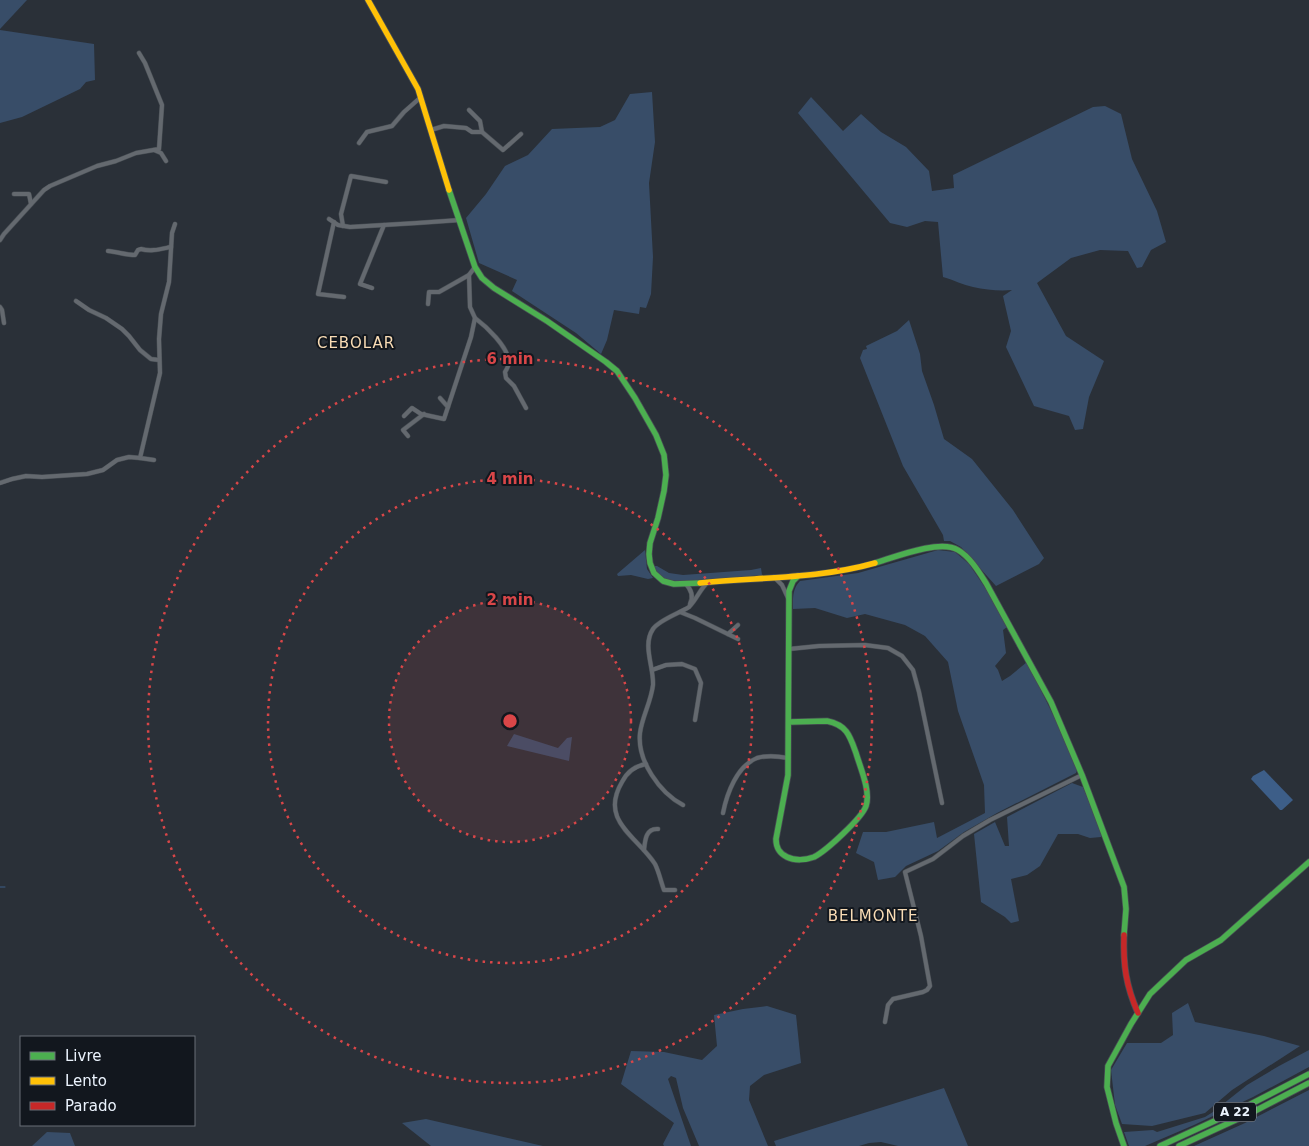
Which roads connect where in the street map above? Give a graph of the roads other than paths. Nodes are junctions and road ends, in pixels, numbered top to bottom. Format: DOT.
graph roads {
  1 [pos="368,0"];
  2 [pos="139,53"];
  3 [pos="421,97"];
  4 [pos="469,110"];
  5 [pos="431,130"];
  6 [pos="482,132"];
  7 [pos="521,134"];
  8 [pos="359,143"];
  9 [pos="154,150"];
  10 [pos="166,161"];
  11 [pos="386,182"];
  12 [pos="14,194"];
  13 [pos="31,204"];
  14 [pos="329,219"];
  15 [pos="460,220"];
  16 [pos="334,222"];
  17 [pos="175,224"];
  18 [pos="384,225"];
  19 [pos="343,226"];
  20 [pos="0,240"];
  21 [pos="171,247"];
  22 [pos="108,251"];
  23 [pos="475,267"];
  24 [pos="469,275"];
  25 [pos="372,288"];
  26 [pos="344,297"];
  27 [pos="76,301"];
  28 [pos="428,304"];
  29 [pos="0,307"];
  30 [pos="475,318"];
  31 [pos="4,323"];
  32 [pos="159,360"];
  33 [pos="440,398"];
  34 [pos="448,407"];
  35 [pos="526,408"];
  36 [pos="424,414"];
  37 [pos="404,416"];
  38 [pos="408,436"];
  39 [pos="140,458"];
  40 [pos="154,460"];
  41 [pos="0,483"];
  42 [pos="798,576"];
  43 [pos="774,577"];
  44 [pos="708,582"];
  45 [pos="686,583"];
  46 [pos="788,602"];
  47 [pos="689,607"];
  48 [pos="680,612"];
  49 [pos="738,626"];
  50 [pos="728,634"];
  51 [pos="738,639"];
  52 [pos="789,649"];
  53 [pos="652,670"];
  54 [pos="696,720"];
  55 [pos="789,722"];
  56 [pos="788,758"];
  57 [pos="646,764"];
  58 [pos="1082,775"];
  59 [pos="942,803"];
  60 [pos="683,805"];
  61 [pos="723,813"];
  62 [pos="658,829"];
  63 [pos="644,850"];
  64 [pos="1309,862"];
  65 [pos="675,890"];
  66 [pos="1138,1013"];
  67 [pos="885,1022"];
  68 [pos="1309,1074"];
  69 [pos="1309,1083"];
  70 [pos="1124,1146"];
  71 [pos="1160,1146"];
  72 [pos="1179,1146"];
  1 -- 3 [label="main road"];
  2 -- 9 [label="street"];
  3 -- 5 [label="main road"];
  3 -- 8 [label="street"];
  4 -- 6 [label="street"];
  5 -- 6 [label="street"];
  5 -- 15 [label="main road"];
  6 -- 7 [label="street"];
  9 -- 10 [label="street"];
  9 -- 13 [label="street"];
  11 -- 19 [label="street"];
  12 -- 13 [label="street"];
  13 -- 20 [label="street"];
  14 -- 16 [label="street"];
  15 -- 18 [label="street"];
  15 -- 23 [label="main road"];
  16 -- 19 [label="street"];
  16 -- 26 [label="street"];
  17 -- 21 [label="street"];
  18 -- 19 [label="street"];
  18 -- 25 [label="street"];
  21 -- 22 [label="street"];
  21 -- 32 [label="street"];
  23 -- 24 [label="street"];
  23 -- 45 [label="main road"];
  24 -- 28 [label="street"];
  24 -- 30 [label="street"];
  27 -- 32 [label="street"];
  29 -- 31 [label="street"];
  30 -- 34 [label="street"];
  30 -- 35 [label="street"];
  32 -- 39 [label="street"];
  33 -- 34 [label="street"];
  34 -- 36 [label="street"];
  36 -- 37 [label="street"];
  36 -- 38 [label="street"];
  39 -- 40 [label="street"];
  39 -- 41 [label="street"];
  42 -- 43 [label="main road"];
  42 -- 46 [label="main road"];
  42 -- 58 [label="main road"];
  43 -- 44 [label="main road"];
  43 -- 46 [label="street"];
  44 -- 45 [label="main road"];
  44 -- 47 [label="street"];
  45 -- 47 [label="street"];
  46 -- 52 [label="main road"];
  47 -- 48 [label="street"];
  48 -- 50 [label="street"];
  48 -- 53 [label="street"];
  49 -- 50 [label="street"];
  50 -- 51 [label="street"];
  52 -- 55 [label="main road"];
  52 -- 59 [label="street"];
  53 -- 54 [label="street"];
  53 -- 57 [label="street"];
  55 -- 56 [label="main road"];
  55 -- 56 [label="main road"];
  56 -- 61 [label="street"];
  57 -- 60 [label="street"];
  57 -- 63 [label="street"];
  58 -- 66 [label="main road"];
  58 -- 67 [label="street"];
  62 -- 63 [label="street"];
  63 -- 65 [label="street"];
  64 -- 66 [label="main road"];
  66 -- 70 [label="main road"];
  68 -- 71 [label="main road, A 22"];
  69 -- 72 [label="main road, A 22"];
}
